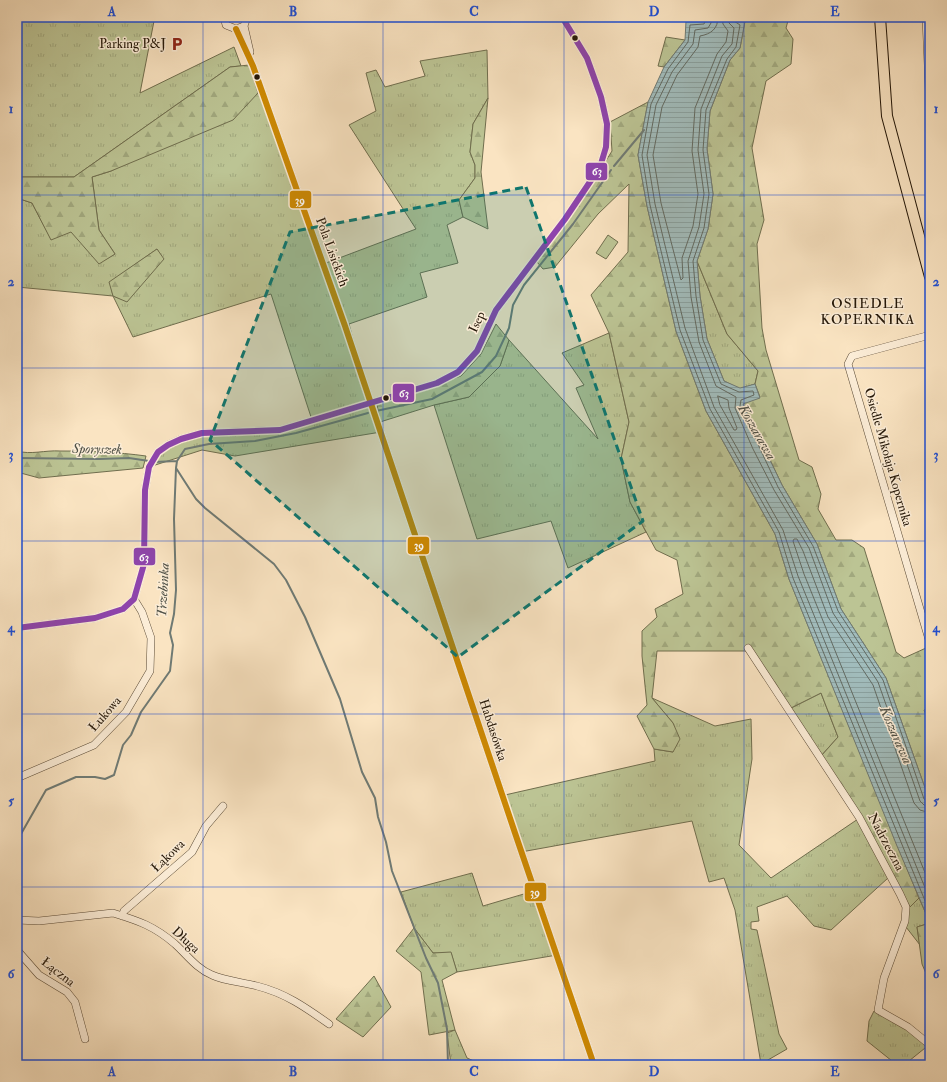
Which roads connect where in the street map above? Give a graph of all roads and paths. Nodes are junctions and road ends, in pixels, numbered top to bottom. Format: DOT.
graph roads {
  1 [pos="224,17"];
  2 [pos="247,17"];
  3 [pos="562,17"];
  4 [pos="880,17"];
  5 [pos="926,17"];
  6 [pos="244,26"];
  7 [pos="236,29"];
  8 [pos="929,43"];
  9 [pos="253,66"];
  10 [pos="930,113"];
  11 [pos="926,249"];
  12 [pos="930,277"];
  13 [pos="930,335"];
  14 [pos="370,403"];
  15 [pos="134,599"];
  16 [pos="17,628"];
  17 [pos="930,643"];
  18 [pos="748,648"];
  19 [pos="17,778"];
  20 [pos="223,806"];
  21 [pos="122,916"];
  22 [pos="17,920"];
  23 [pos="17,950"];
  24 [pos="329,1024"];
  25 [pos="85,1039"];
  26 [pos="930,1045"];
  27 [pos="594,1065"];
  1 -- 7 [label="street"];
  2 -- 6 [label="street"];
  3 -- 14 [label="street, Isep"];
  4 -- 11 [label="main road"];
  5 -- 8 [label="street"];
  6 -- 7 [label="street"];
  6 -- 9 [label="street, Pola Lisickich"];
  7 -- 9 [label="street, Pola Lisickich"];
  8 -- 10 [label="street"];
  9 -- 14 [label="street, Pola Lisickich"];
  11 -- 12 [label="main road"];
  13 -- 17 [label="street, Osiedle Mikołaja Kopernika"];
  14 -- 15 [label="street, Isep"];
  14 -- 27 [label="street, Habdasówka"];
  15 -- 16 [label="street"];
  15 -- 19 [label="street, Łukowa"];
  18 -- 26 [label="street, Nadrzeczna"];
  20 -- 21 [label="street, Łąkowa"];
  21 -- 22 [label="street, Długa"];
  21 -- 24 [label="street, Długa"];
  23 -- 25 [label="street, Łączna"];
}
